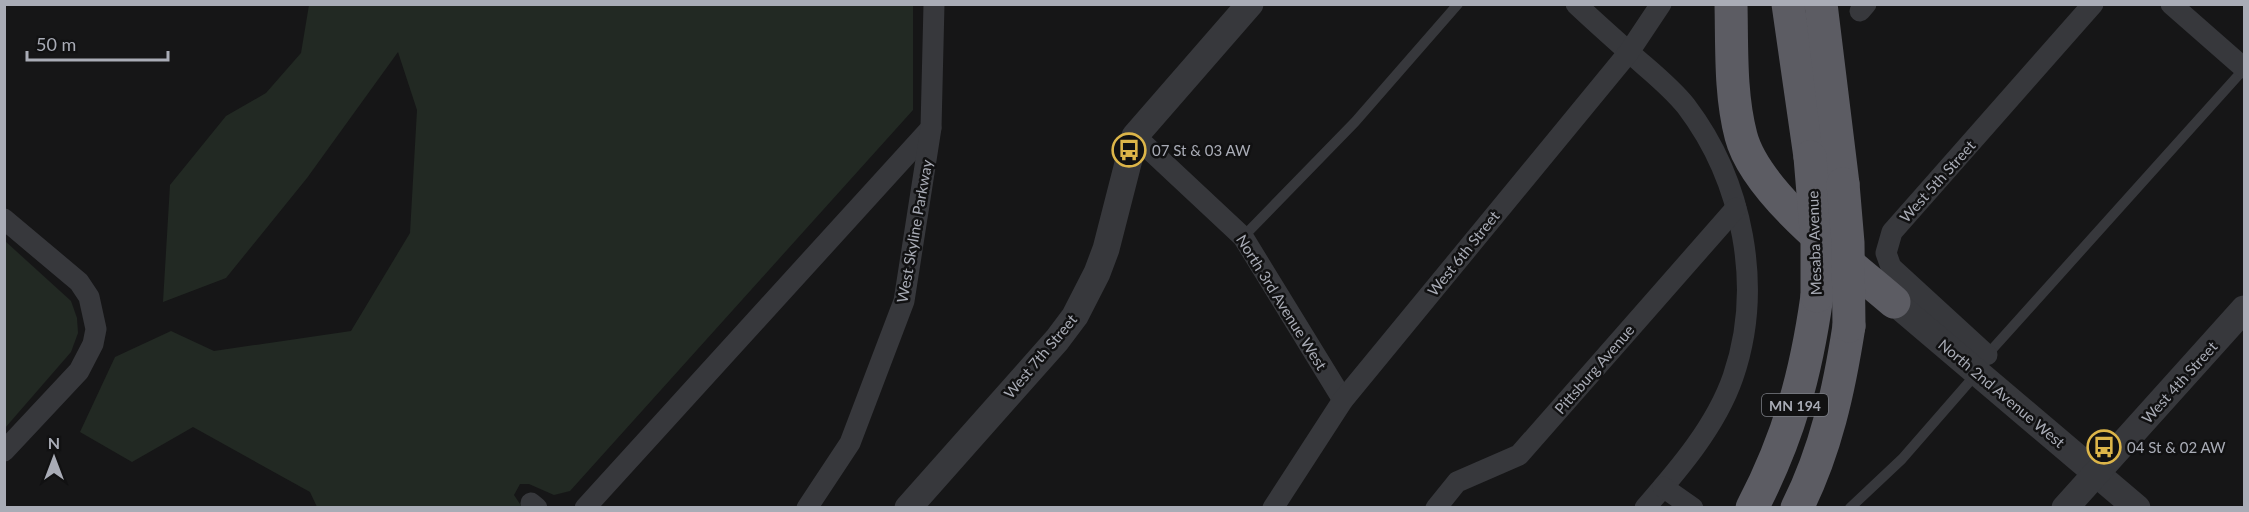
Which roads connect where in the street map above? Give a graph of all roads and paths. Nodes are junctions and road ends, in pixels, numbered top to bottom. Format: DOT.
graph roads {
  1 [pos="934,4"];
  2 [pos="1250,4"];
  3 [pos="1458,4"];
  4 [pos="1576,4"];
  5 [pos="1661,4"];
  6 [pos="1731,4"];
  7 [pos="1788,4"];
  8 [pos="1821,4"];
  9 [pos="2093,4"];
  10 [pos="2171,4"];
  11 [pos="1629,52"];
  12 [pos="2244,69"];
  13 [pos="931,128"];
  14 [pos="1135,136"];
  15 [pos="1736,208"];
  16 [pos="4,219"];
  17 [pos="1243,237"];
  18 [pos="1894,302"];
  19 [pos="2244,309"];
  20 [pos="1982,363"];
  21 [pos="1343,400"];
  22 [pos="4,451"];
  23 [pos="2096,472"];
  24 [pos="1663,487"];
  25 [pos="585,507"];
  26 [pos="807,507"];
  27 [pos="908,507"];
  28 [pos="1273,507"];
  29 [pos="1436,507"];
  30 [pos="1645,507"];
  31 [pos="1693,507"];
  32 [pos="1752,507"];
  33 [pos="1797,507"];
  34 [pos="1850,507"];
  35 [pos="2065,507"];
  36 [pos="2137,507"];
  1 -- 13 [label="street, West Skyline Parkway"];
  2 -- 14 [label="street, West 7th Street"];
  3 -- 17 [label="lane"];
  4 -- 11 [label="street"];
  5 -- 11 [label="street, West 6th Street"];
  6 -- 18 [label="highway"];
  7 -- 32 [label="highway, Mesaba Avenue / MN 194, bridge"];
  8 -- 33 [label="highway, MN 194, bridge"];
  9 -- 20 [label="street, West 5th Street"];
  10 -- 12 [label="street"];
  11 -- 15 [label="street"];
  11 -- 21 [label="street, West 6th Street"];
  12 -- 20 [label="lane"];
  13 -- 25 [label="street"];
  13 -- 26 [label="street, West Skyline Parkway"];
  14 -- 17 [label="street, North 3rd Avenue West"];
  14 -- 27 [label="street, West 7th Street"];
  15 -- 24 [label="street"];
  15 -- 29 [label="street, Pittsburg Avenue"];
  16 -- 22 [label="street"];
  17 -- 21 [label="street, North 3rd Avenue West"];
  18 -- 20 [label="street, North 2nd Avenue West"];
  19 -- 23 [label="street, West 4th Street"];
  20 -- 23 [label="street, North 2nd Avenue West"];
  20 -- 34 [label="lane"];
  21 -- 28 [label="street, West 6th Street"];
  23 -- 35 [label="street, West 4th Street"];
  23 -- 36 [label="street, North 2nd Avenue West"];
  24 -- 30 [label="street"];
  24 -- 31 [label="street"];
}
